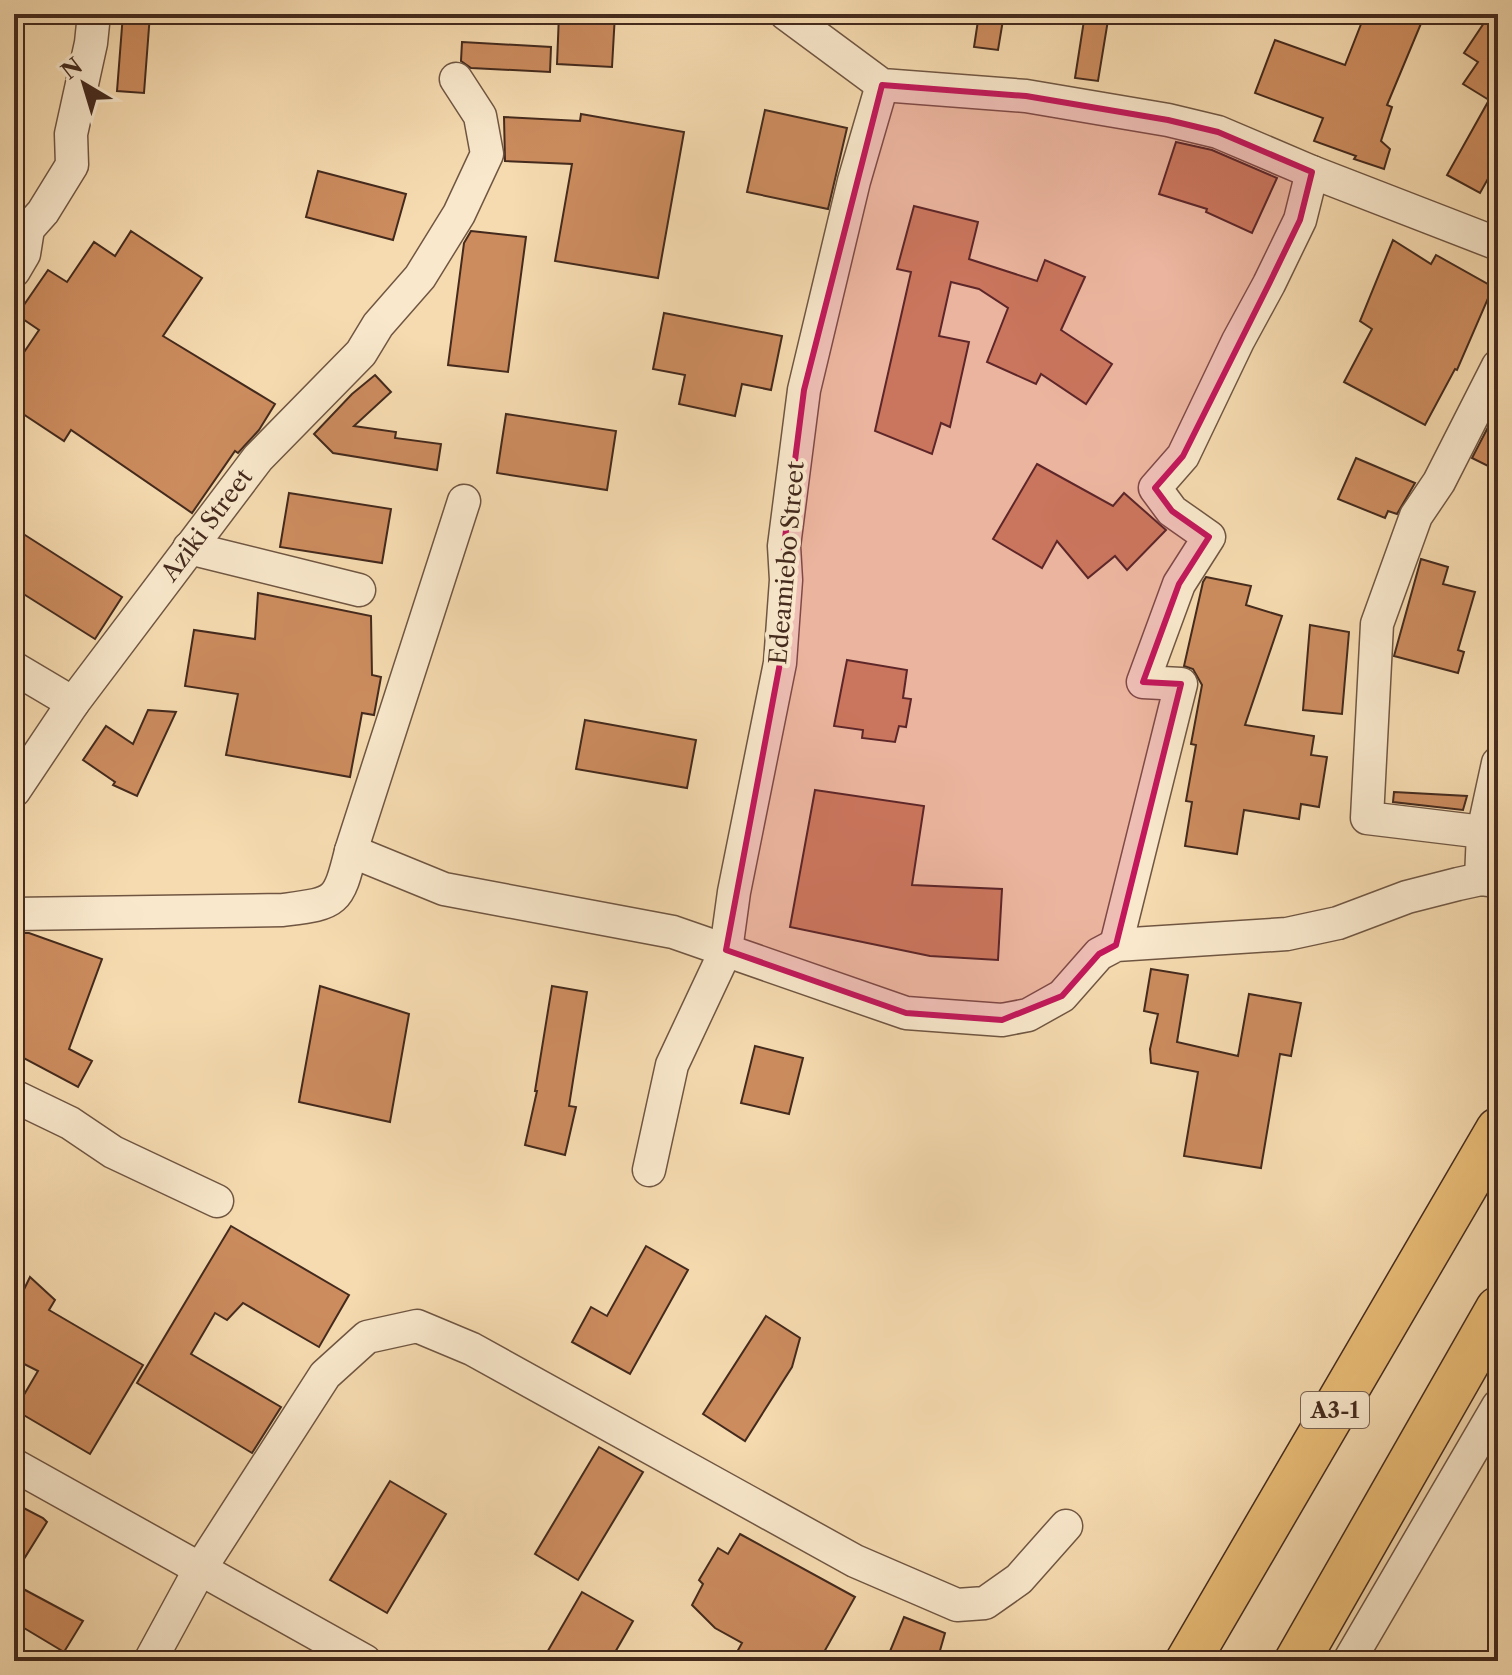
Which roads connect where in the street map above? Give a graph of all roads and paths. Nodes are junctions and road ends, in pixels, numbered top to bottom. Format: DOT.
graph roads {
  1 [pos="94,14"];
  2 [pos="786,14"];
  3 [pos="456,79"];
  4 [pos="882,85"];
  5 [pos="1312,172"];
  6 [pos="1498,244"];
  7 [pos="14,271"];
  8 [pos="1498,366"];
  9 [pos="464,501"];
  10 [pos="189,548"];
  11 [pos="359,590"];
  12 [pos="14,668"];
  13 [pos="73,703"];
  14 [pos="1498,763"];
  15 [pos="14,791"];
  16 [pos="1483,832"];
  17 [pos="351,851"];
  18 [pos="1489,880"];
  19 [pos="14,914"];
  20 [pos="1116,945"];
  21 [pos="726,950"];
  22 [pos="14,1096"];
  23 [pos="1498,1111"];
  24 [pos="1490,1144"];
  25 [pos="649,1170"];
  26 [pos="217,1201"];
  27 [pos="1498,1309"];
  28 [pos="1498,1409"];
  29 [pos="14,1465"];
  30 [pos="1066,1526"];
  31 [pos="200,1569"];
  32 [pos="150,1661"];
  33 [pos="365,1661"];
  34 [pos="1188,1661"];
  35 [pos="1297,1661"];
  36 [pos="1349,1661"];
  1 -- 7 [label="street"];
  2 -- 4 [label="street"];
  3 -- 10 [label="street, Aziki Street"];
  4 -- 5 [label="street"];
  4 -- 21 [label="street, Edeamiebo Street"];
  5 -- 6 [label="street"];
  5 -- 20 [label="street"];
  8 -- 16 [label="street"];
  9 -- 17 [label="street"];
  10 -- 11 [label="street"];
  10 -- 13 [label="street, Aziki Street"];
  12 -- 13 [label="street"];
  13 -- 15 [label="street, Aziki Street"];
  14 -- 16 [label="street"];
  16 -- 18 [label="street"];
  17 -- 19 [label="street"];
  17 -- 21 [label="street"];
  18 -- 20 [label="street"];
  20 -- 21 [label="street"];
  21 -- 25 [label="street, Edeamiebo Street"];
  22 -- 26 [label="street"];
  23 -- 24 [label="highway"];
  24 -- 34 [label="highway, A3-1"];
  27 -- 35 [label="highway"];
  28 -- 36 [label="street"];
  29 -- 31 [label="street"];
  30 -- 31 [label="street"];
  31 -- 32 [label="street"];
  31 -- 33 [label="street"];
}
